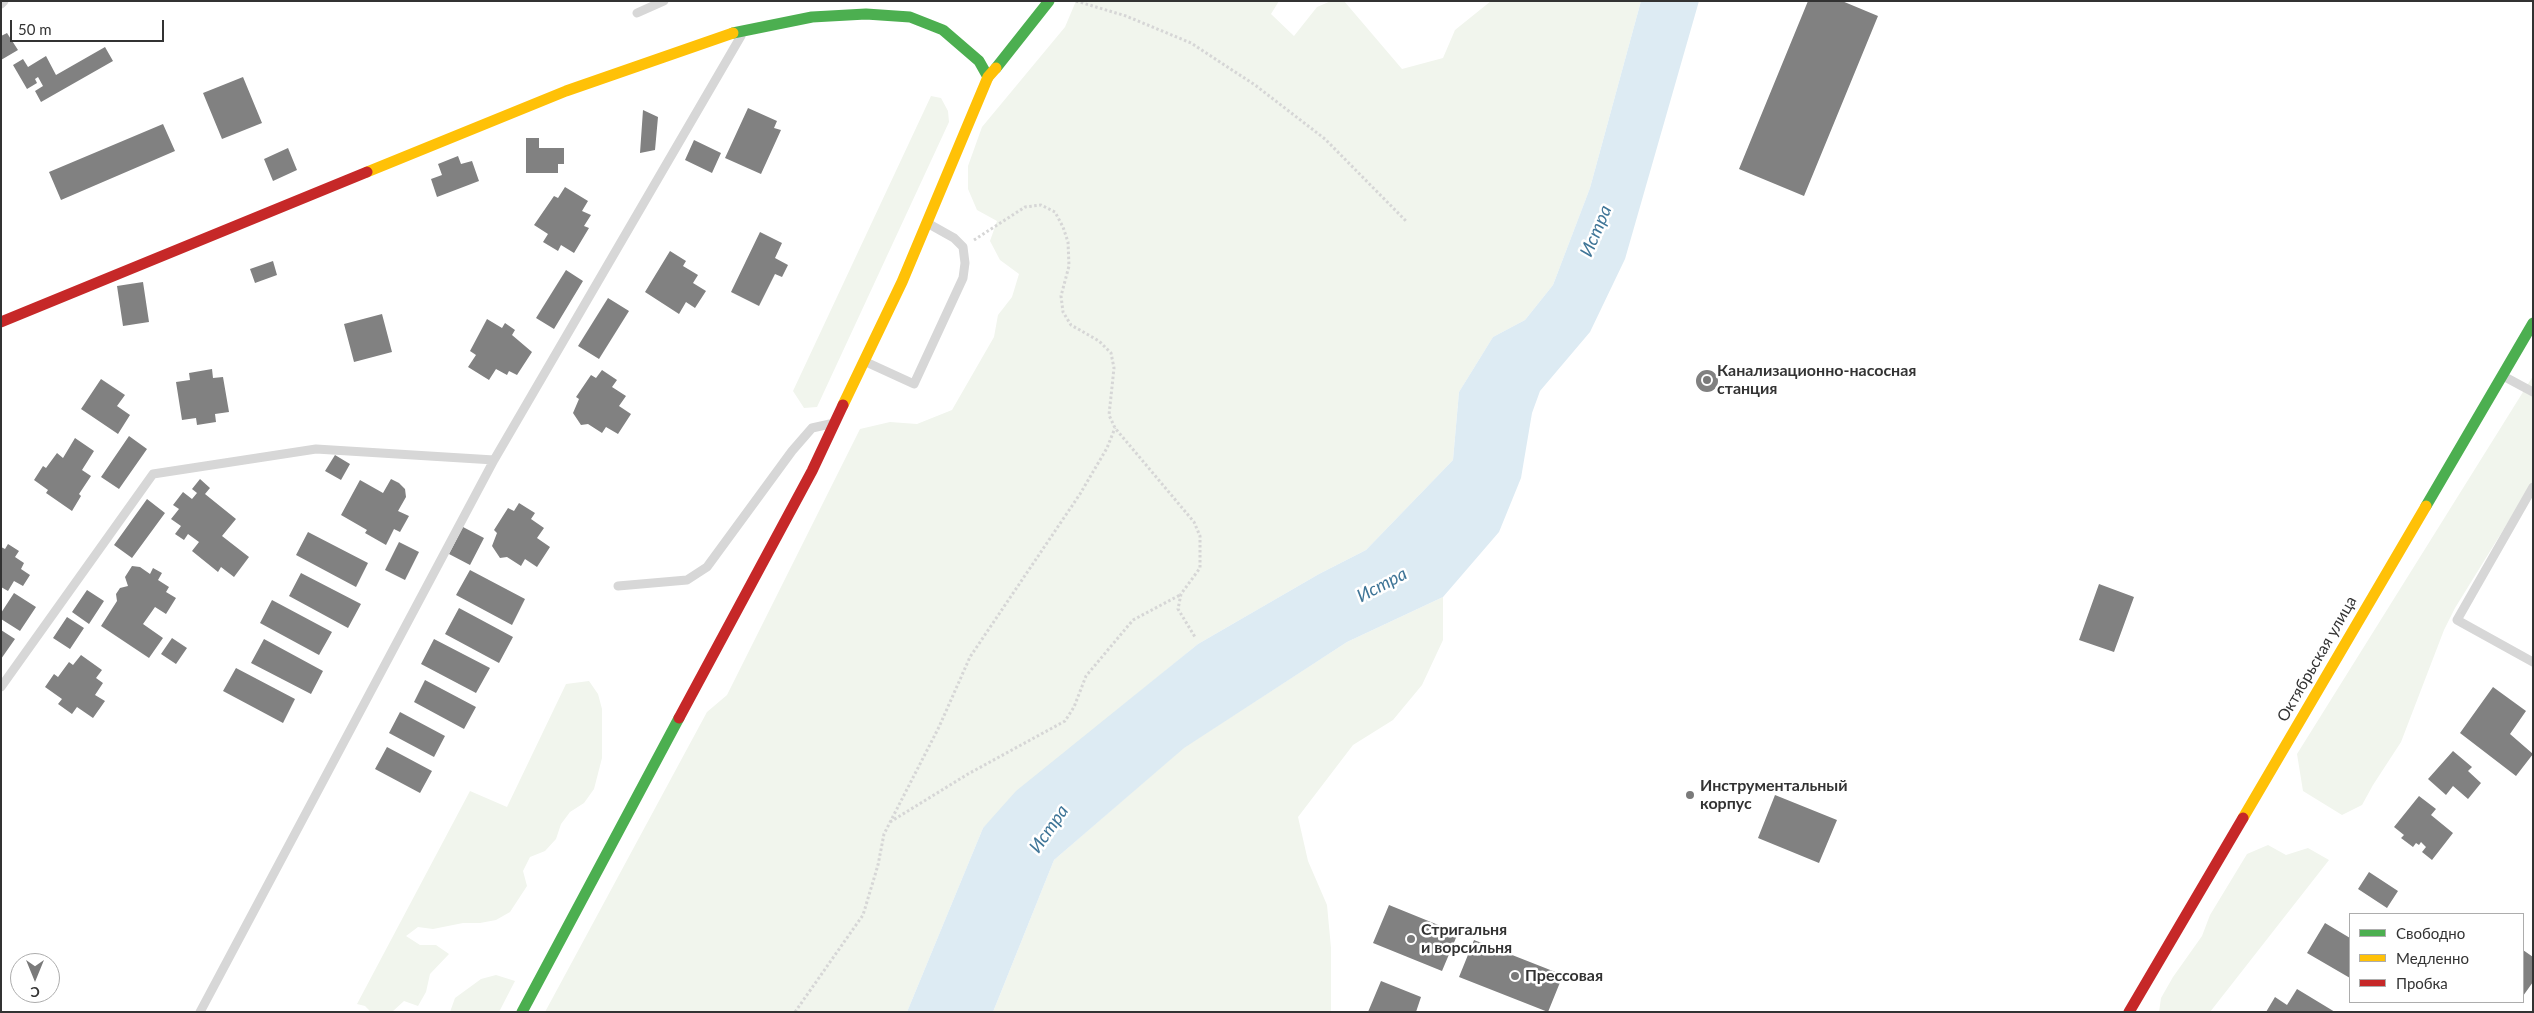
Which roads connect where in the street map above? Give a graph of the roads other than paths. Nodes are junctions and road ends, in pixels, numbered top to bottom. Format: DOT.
graph roads {
  1 [pos="664,1"];
  2 [pos="1048,1"];
  3 [pos="637,12"];
  4 [pos="744,29"];
  5 [pos="988,77"];
  6 [pos="927,222"];
  7 [pos="1,322"];
  8 [pos="2533,323"];
  9 [pos="864,361"];
  10 [pos="2502,375"];
  11 [pos="2533,392"];
  12 [pos="835,423"];
  13 [pos="494,460"];
  14 [pos="2533,487"];
  15 [pos="618,586"];
  16 [pos="2533,662"];
  17 [pos="1,687"];
  18 [pos="200,1012"];
  19 [pos="522,1012"];
  20 [pos="2129,1012"];
  1 -- 3 [label="lane"];
  2 -- 5 [label="street"];
  4 -- 5 [label="street"];
  4 -- 7 [label="street"];
  4 -- 13 [label="lane"];
  5 -- 6 [label="street"];
  6 -- 9 [label="street"];
  6 -- 9 [label="lane"];
  8 -- 10 [label="street, Октябрьская улица"];
  9 -- 12 [label="street"];
  10 -- 11 [label="lane"];
  10 -- 20 [label="street, Октябрьская улица"];
  12 -- 15 [label="lane"];
  12 -- 19 [label="street"];
  13 -- 17 [label="lane"];
  13 -- 18 [label="lane"];
  14 -- 16 [label="lane"];
}
